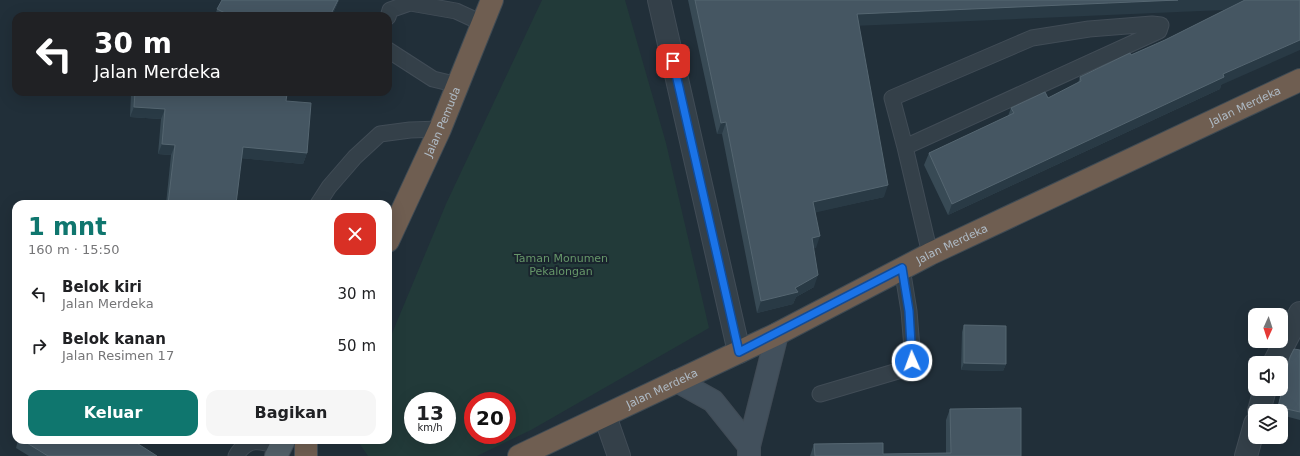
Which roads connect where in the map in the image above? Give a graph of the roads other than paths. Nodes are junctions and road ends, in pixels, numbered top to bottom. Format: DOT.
graph roads {
  1 [pos="492,0"];
  2 [pos="659,0"];
  3 [pos="389,12"];
  4 [pos="482,24"];
  5 [pos="392,53"];
  6 [pos="1300,80"];
  7 [pos="458,85"];
  8 [pos="440,129"];
  9 [pos="905,147"];
  10 [pos="321,200"];
  11 [pos="392,232"];
  12 [pos="930,254"];
  13 [pos="902,268"];
  14 [pos="1300,313"];
  15 [pos="777,334"];
  16 [pos="739,352"];
  17 [pos="1278,356"];
  18 [pos="677,381"];
  19 [pos="820,394"];
  20 [pos="605,416"];
  21 [pos="246,444"];
  22 [pos="270,444"];
  23 [pos="306,444"];
  24 [pos="1249,444"];
  25 [pos="280,448"];
  26 [pos="749,451"];
  27 [pos="236,456"];
  28 [pos="306,456"];
  29 [pos="520,456"];
  30 [pos="619,456"];
  31 [pos="1246,456"];
  1 -- 4 [label="highway, Jalan Pemuda"];
  2 -- 16 [label="street"];
  3 -- 4 [label="lane"];
  4 -- 7 [label="highway, Jalan Pemuda"];
  5 -- 7 [label="lane"];
  6 -- 12 [label="highway, Jalan Merdeka"];
  7 -- 8 [label="highway, Jalan Pemuda"];
  8 -- 10 [label="lane"];
  8 -- 11 [label="highway, Jalan Pemuda"];
  9 -- 9 [label="lane"];
  9 -- 12 [label="lane"];
  12 -- 13 [label="highway, Jalan Merdeka"];
  13 -- 15 [label="highway, Jalan Merdeka"];
  13 -- 19 [label="lane"];
  14 -- 17 [label="street"];
  15 -- 16 [label="highway, Jalan Merdeka"];
  15 -- 26 [label="street"];
  16 -- 18 [label="highway, Jalan Merdeka"];
  18 -- 20 [label="highway, Jalan Merdeka"];
  18 -- 26 [label="street"];
  20 -- 29 [label="highway, Jalan Merdeka"];
  20 -- 30 [label="street"];
  21 -- 27 [label="lane"];
  22 -- 25 [label="lane"];
  23 -- 28 [label="highway"];
  24 -- 31 [label="street"];
}
